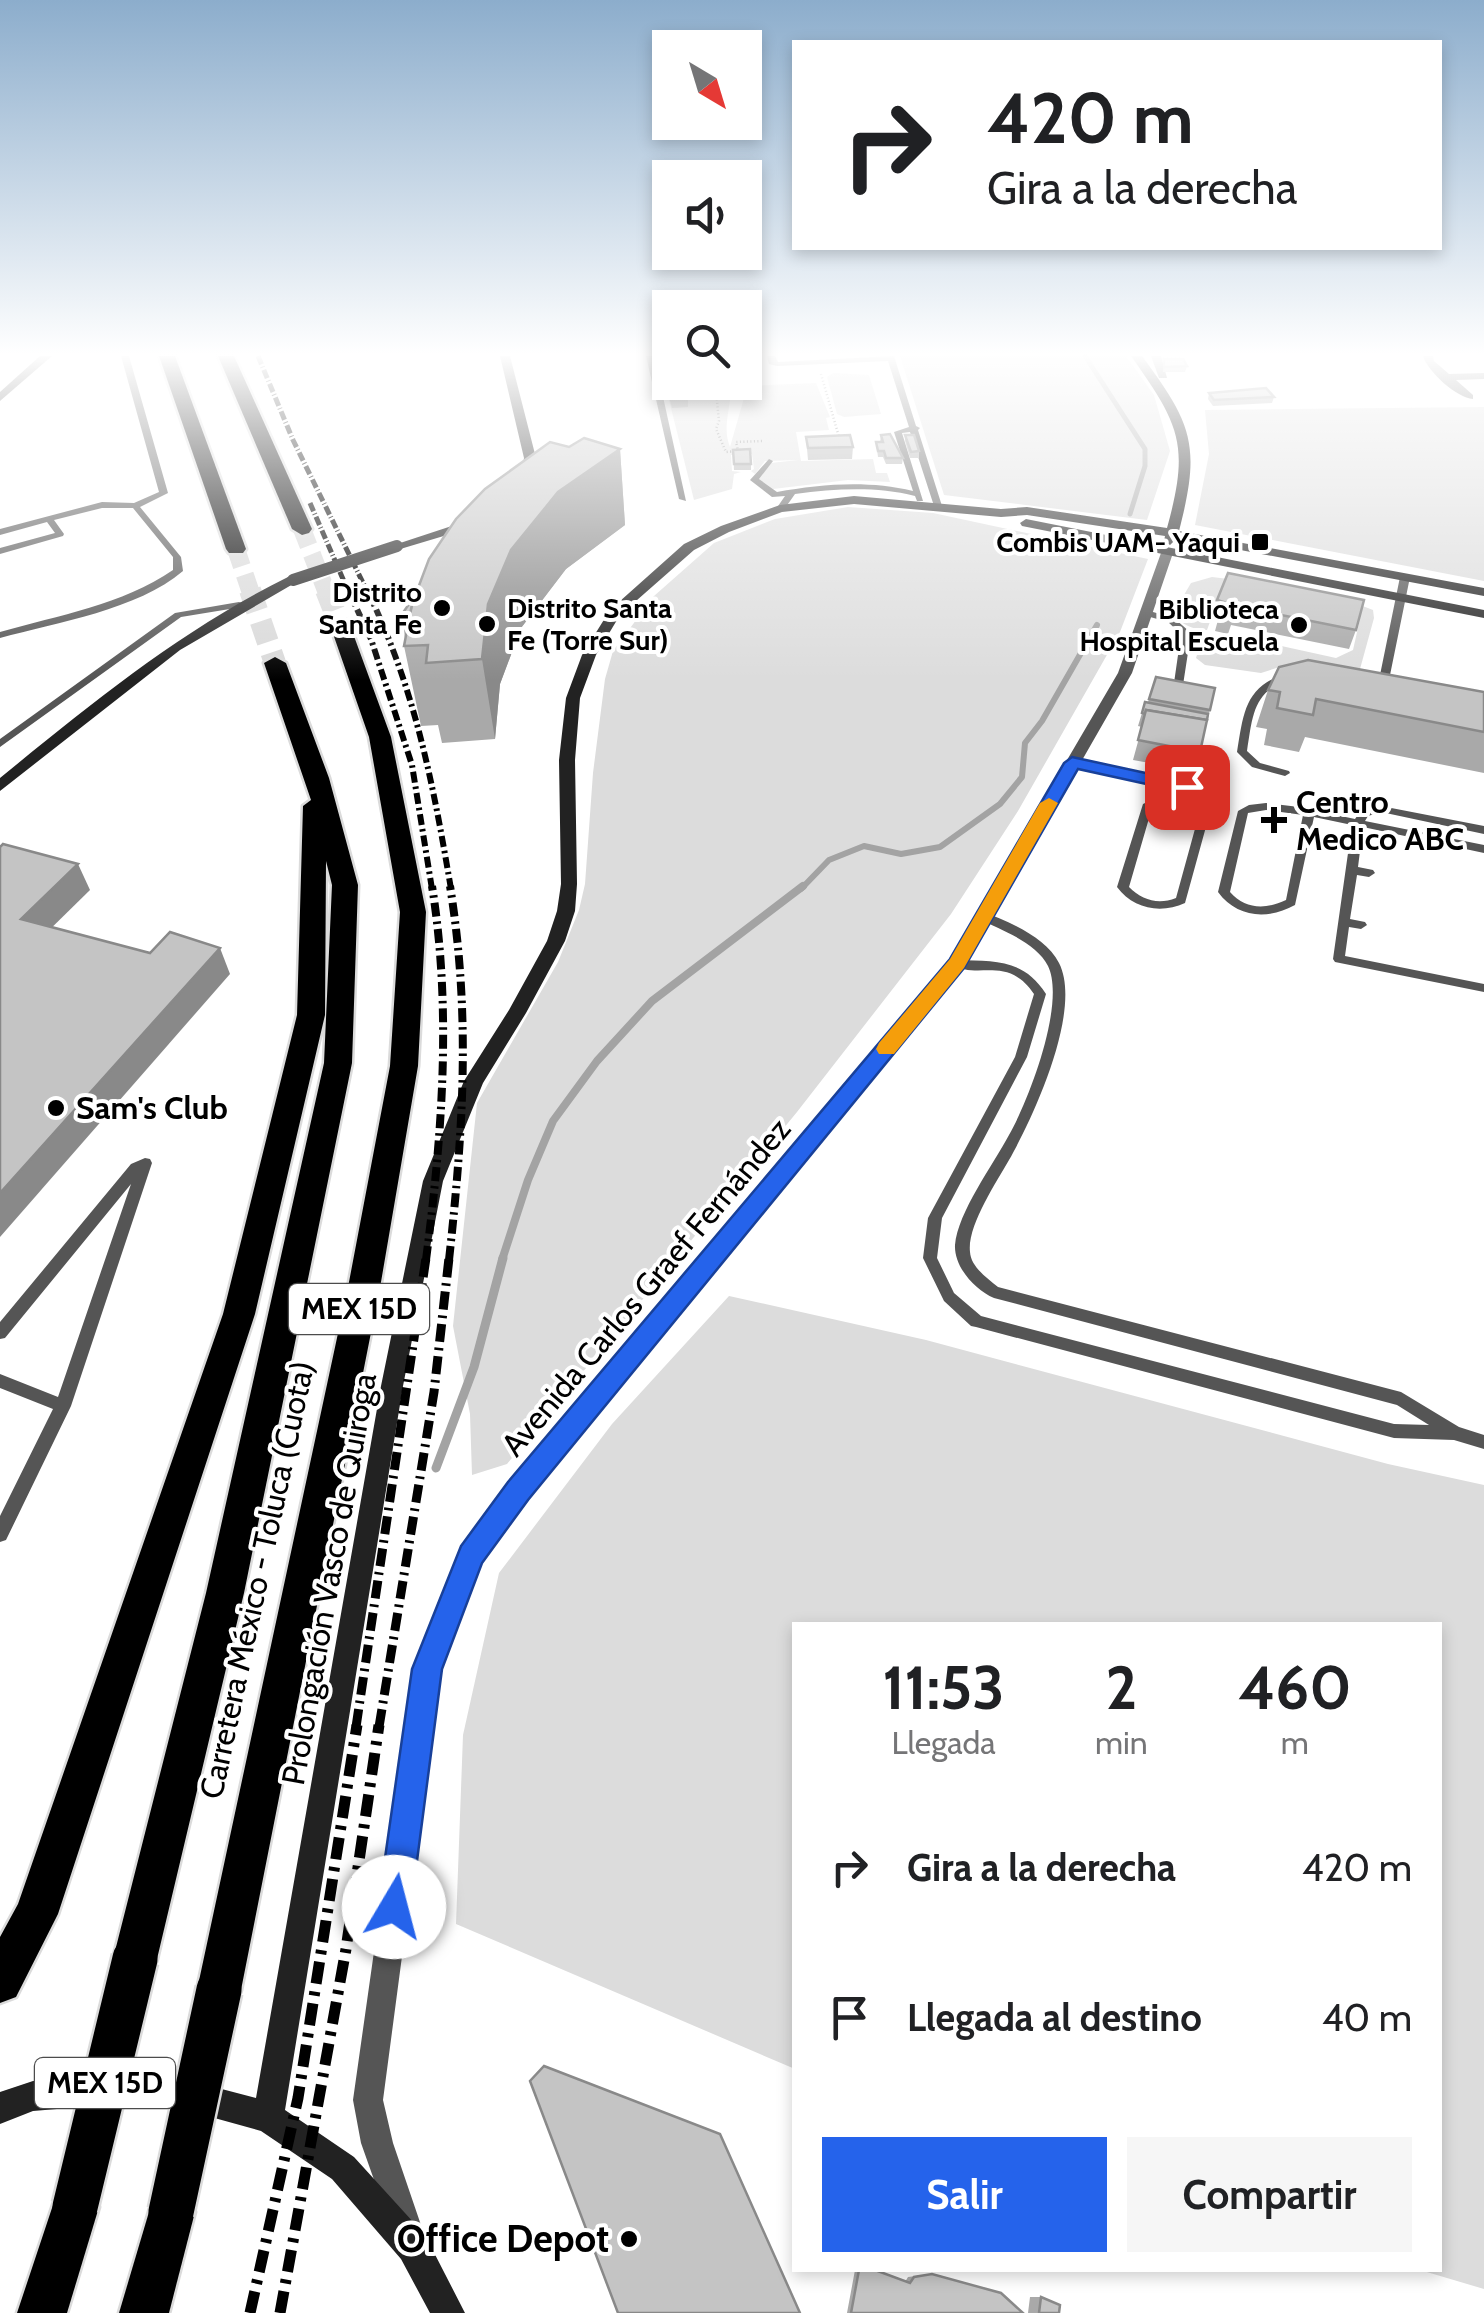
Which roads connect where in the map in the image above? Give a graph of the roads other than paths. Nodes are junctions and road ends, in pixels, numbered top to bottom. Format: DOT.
graph roads {
  1 [pos="156,464"];
  2 [pos="206,464"];
  3 [pos="273,464"];
  4 [pos="529,464"];
  5 [pos="674,464"];
  6 [pos="767,464"];
  7 [pos="911,464"];
  8 [pos="919,464"];
  9 [pos="1185,464"];
  10 [pos="519,491"];
  11 [pos="682,499"];
  12 [pos="786,500"];
  13 [pos="926,501"];
  14 [pos="135,506"];
  15 [pos="1001,513"];
  16 [pos="494,514"];
  17 [pos="49,519"];
  18 [pos="302,529"];
  19 [pos="0,532"];
  20 [pos="1170,542"];
  21 [pos="236,548"];
  22 [pos="0,551"];
  23 [pos="1405,577"];
  24 [pos="1484,592"];
  25 [pos="1400,598"];
  26 [pos="239,605"];
  27 [pos="1146,614"];
  28 [pos="1484,614"];
  29 [pos="341,628"];
  30 [pos="0,635"];
  31 [pos="275,663"];
  32 [pos="1308,674"];
  33 [pos="1385,676"];
  34 [pos="1371,680"];
  35 [pos="1179,683"];
  36 [pos="1404,701"];
  37 [pos="0,744"];
  38 [pos="1072,763"];
  39 [pos="1284,772"];
  40 [pos="316,778"];
  41 [pos="3,781"];
  42 [pos="1207,805"];
  43 [pos="1308,814"];
  44 [pos="1358,823"];
  45 [pos="1484,830"];
  46 [pos="1484,849"];
  47 [pos="1351,870"];
  48 [pos="1369,873"];
  49 [pos="983,916"];
  50 [pos="1344,922"];
  51 [pos="1361,925"];
  52 [pos="957,964"];
  53 [pos="1484,988"];
  54 [pos="0,1333"];
  55 [pos="0,1382"];
  56 [pos="63,1406"];
  57 [pos="1455,1433"];
  58 [pos="1484,1442"];
  59 [pos="0,1534"];
  60 [pos="0,1981"];
  61 [pos="0,2108"];
  62 [pos="268,2117"];
  63 [pos="413,2248"];
  64 [pos="42,2313"];
  65 [pos="144,2313"];
  66 [pos="448,2313"];
  1 -- 14 [label="lane"];
  2 -- 21 [label="highway"];
  3 -- 18 [label="highway"];
  4 -- 10 [label="street"];
  5 -- 11 [label="lane"];
  6 -- 12 [label="lane"];
  7 -- 13 [label="lane"];
  8 -- 13 [label="lane"];
  9 -- 20 [label="street"];
  12 -- 13 [label="street, Prolongación Vasco de Quiroga"];
  12 -- 62 [label="street, Prolongación Vasco de Quiroga"];
  13 -- 15 [label="street, Prolongación Vasco de Quiroga"];
  14 -- 17 [label="lane"];
  14 -- 30 [label="lane"];
  15 -- 20 [label="street, Prolongación Vasco de Quiroga"];
  15 -- 20 [label="street, Prolongación Vasco de Quiroga"];
  16 -- 26 [label="street, bridge"];
  17 -- 19 [label="lane"];
  17 -- 22 [label="lane"];
  20 -- 23 [label="street, Prolongación Vasco de Quiroga"];
  20 -- 25 [label="street, Prolongación Vasco de Quiroga"];
  20 -- 27 [label="street, Avenida Carlos Graef Fernández"];
  23 -- 24 [label="street, Prolongación Vasco de Quiroga"];
  23 -- 25 [label="lane"];
  25 -- 28 [label="street, Prolongación Vasco de Quiroga"];
  25 -- 33 [label="lane"];
  26 -- 37 [label="lane"];
  26 -- 41 [label="street"];
  27 -- 35 [label="lane"];
  27 -- 38 [label="street, Avenida Carlos Graef Fernández"];
  29 -- 65 [label="highway, Carretera México - Toluca (Cuota) / MEX 15D, bridge"];
  31 -- 40 [label="highway, Carretera México - Toluca (Cuota) / MEX 15D"];
  32 -- 39 [label="lane"];
  33 -- 34 [label="lane"];
  33 -- 36 [label="lane"];
  38 -- 42 [label="lane"];
  38 -- 49 [label="street, Avenida Carlos Graef Fernández"];
  40 -- 60 [label="highway"];
  40 -- 64 [label="highway, Carretera México - Toluca (Cuota) / MEX 15D, bridge"];
  42 -- 42 [label="lane"];
  43 -- 43 [label="lane"];
  43 -- 44 [label="lane"];
  44 -- 45 [label="lane"];
  44 -- 46 [label="lane"];
  44 -- 47 [label="lane"];
  47 -- 48 [label="lane"];
  47 -- 50 [label="lane"];
  49 -- 52 [label="street, Avenida Carlos Graef Fernández"];
  49 -- 57 [label="lane"];
  50 -- 51 [label="lane"];
  50 -- 53 [label="lane"];
  52 -- 57 [label="lane"];
  52 -- 63 [label="street, Avenida Carlos Graef Fernández"];
  54 -- 56 [label="lane"];
  55 -- 56 [label="lane"];
  56 -- 59 [label="lane"];
  57 -- 58 [label="lane"];
  61 -- 62 [label="street"];
  62 -- 63 [label="street"];
  63 -- 66 [label="street"];
}
